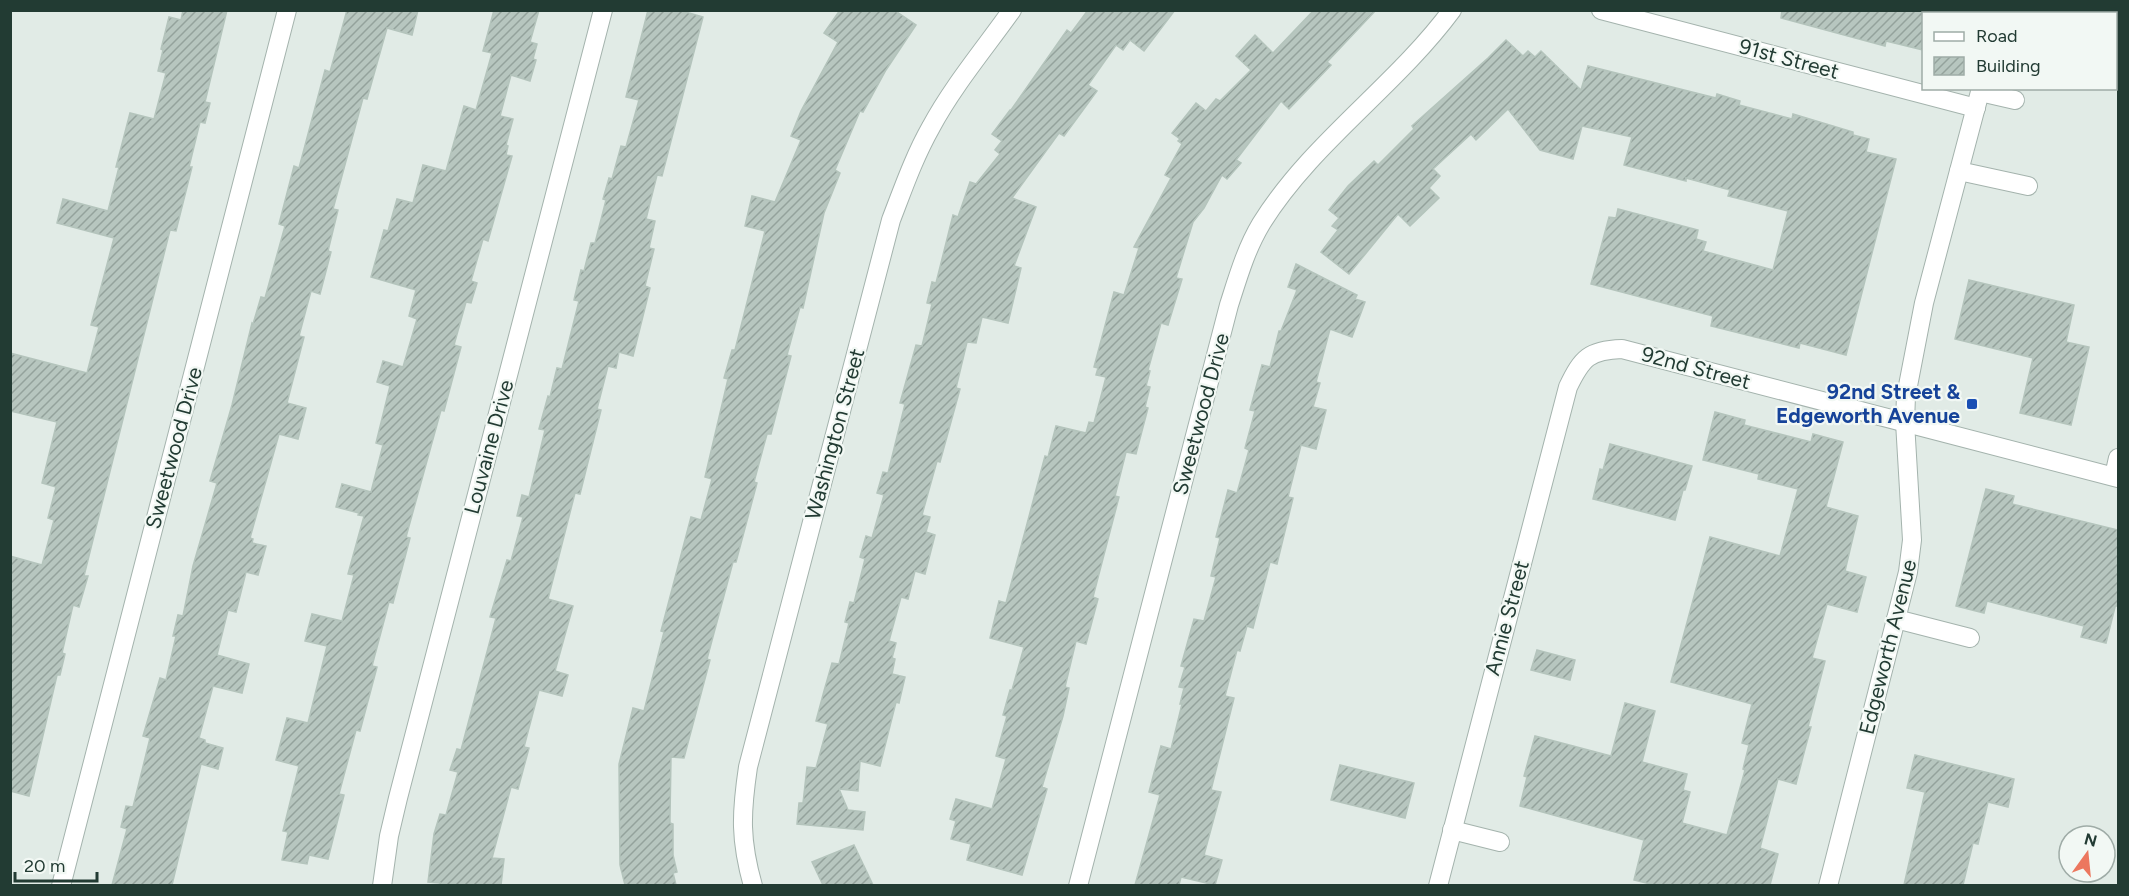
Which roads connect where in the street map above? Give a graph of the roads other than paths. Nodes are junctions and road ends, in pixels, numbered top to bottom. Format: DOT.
graph roads {
  1 [pos="287,10"];
  2 [pos="603,10"];
  3 [pos="1012,10"];
  4 [pos="1452,10"];
  5 [pos="1601,10"];
  6 [pos="1922,83"];
  7 [pos="1953,90"];
  8 [pos="1979,96"];
  9 [pos="2015,100"];
  10 [pos="1959,171"];
  11 [pos="2028,186"];
  12 [pos="1588,357"];
  13 [pos="1905,422"];
  14 [pos="2118,458"];
  15 [pos="2116,477"];
  16 [pos="1896,619"];
  17 [pos="1970,638"];
  18 [pos="1452,830"];
  19 [pos="1500,842"];
  20 [pos="61,885"];
  21 [pos="382,885"];
  22 [pos="753,885"];
  23 [pos="1078,885"];
  24 [pos="1438,885"];
  25 [pos="1827,885"];
  1 -- 20 [label="street, Sweetwood Drive"];
  2 -- 21 [label="street, Louvaine Drive"];
  3 -- 22 [label="street, Washington Street"];
  4 -- 23 [label="street, Sweetwood Drive"];
  5 -- 6 [label="street, 91st Street"];
  7 -- 8 [label="street, 91st Street"];
  8 -- 9 [label="street, 91st Street"];
  8 -- 10 [label="street, Edgeworth Avenue"];
  10 -- 11 [label="street"];
  10 -- 13 [label="street, Edgeworth Avenue"];
  12 -- 13 [label="street, 92nd Street"];
  12 -- 18 [label="street, Annie Street"];
  13 -- 15 [label="street, 92nd Street"];
  13 -- 16 [label="street, Edgeworth Avenue"];
  14 -- 15 [label="street"];
  16 -- 17 [label="street"];
  16 -- 25 [label="street, Edgeworth Avenue"];
  18 -- 19 [label="street"];
  18 -- 24 [label="street, Annie Street"];
}
